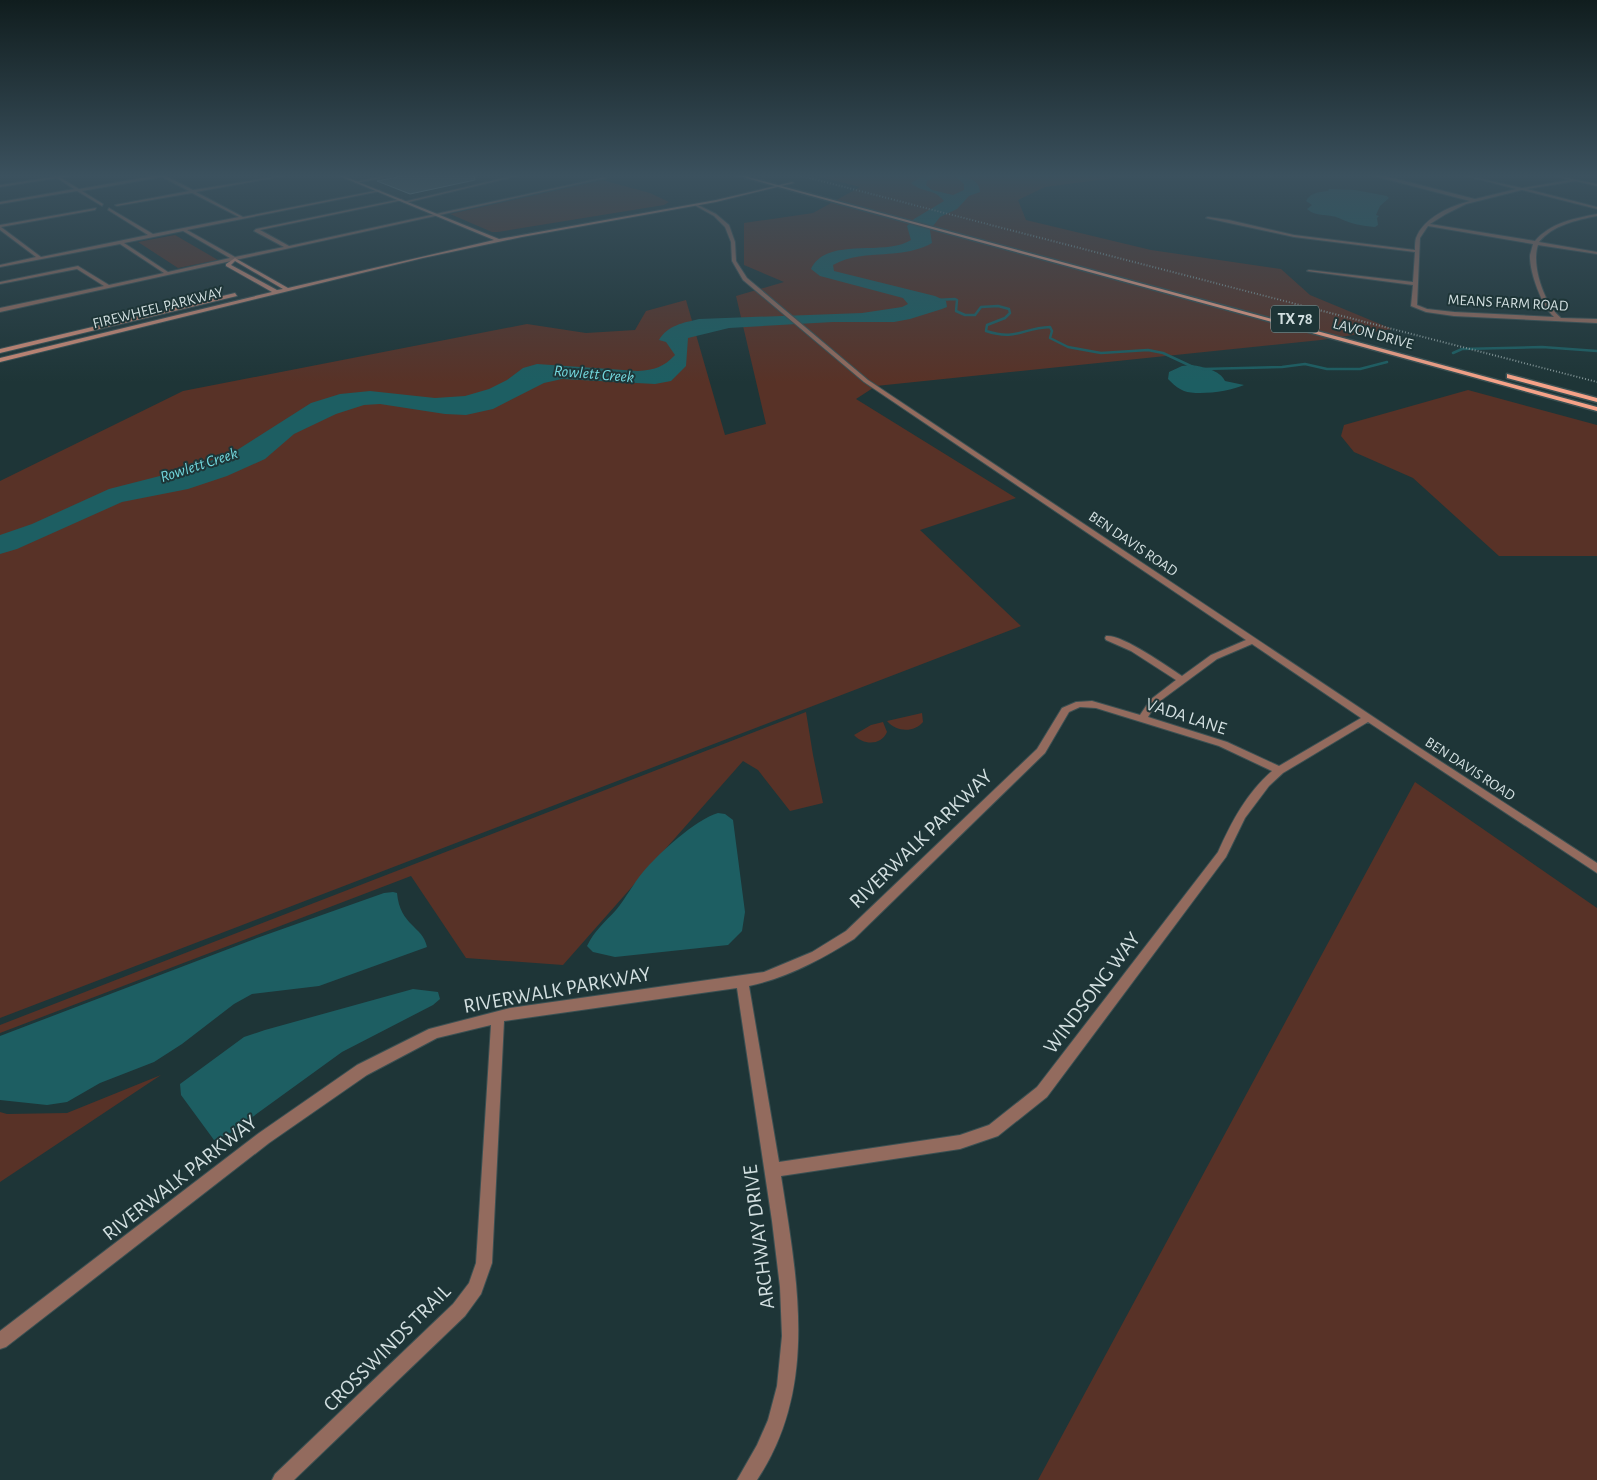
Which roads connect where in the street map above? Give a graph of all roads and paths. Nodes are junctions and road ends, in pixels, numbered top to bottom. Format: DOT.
graph roads {
  1 [pos="22,244"];
  2 [pos="110,244"];
  3 [pos="123,244"];
  4 [pos="210,244"];
  5 [pos="282,244"];
  6 [pos="302,244"];
  7 [pos="480,244"];
  8 [pos="734,244"];
  9 [pos="992,244"];
  10 [pos="1017,244"];
  11 [pos="1360,244"];
  12 [pos="1418,244"];
  13 [pos="1535,244"];
  14 [pos="1543,244"];
  15 [pos="288,247"];
  16 [pos="1416,251"];
  17 [pos="1597,253"];
  18 [pos="40,258"];
  19 [pos="235,258"];
  20 [pos="0,266"];
  21 [pos="27,271"];
  22 [pos="1309,271"];
  23 [pos="167,273"];
  24 [pos="34,276"];
  25 [pos="288,282"];
  26 [pos="0,283"];
  27 [pos="278,284"];
  28 [pos="1415,284"];
  29 [pos="108,286"];
  30 [pos="267,287"];
  31 [pos="258,289"];
  32 [pos="286,289"];
  33 [pos="275,291"];
  34 [pos="239,294"];
  35 [pos="0,310"];
  36 [pos="1559,319"];
  37 [pos="1597,321"];
  38 [pos="1360,336"];
  39 [pos="0,351"];
  40 [pos="0,360"];
  41 [pos="1502,374"];
  42 [pos="1597,400"];
  43 [pos="1597,409"];
  44 [pos="1109,638"];
  45 [pos="1254,640"];
  46 [pos="1182,680"];
  47 [pos="1081,703"];
  48 [pos="1368,718"];
  49 [pos="1142,720"];
  50 [pos="1279,770"];
  51 [pos="1597,869"];
  52 [pos="742,981"];
  53 [pos="498,1016"];
  54 [pos="773,1170"];
  55 [pos="0,1341"];
  56 [pos="281,1480"];
  57 [pos="746,1480"];
  1 -- 18 [label="street"];
  2 -- 18 [label="street"];
  3 -- 23 [label="street"];
  4 -- 19 [label="street"];
  5 -- 15 [label="street"];
  6 -- 15 [label="street"];
  7 -- 32 [label="main road, FIREWHEEL PARKWAY"];
  8 -- 45 [label="street, BEN DAVIS ROAD"];
  9 -- 43 [label="main road, LAVON DRIVE / TX 78"];
  10 -- 38 [label="main road, LAVON DRIVE / TX 78"];
  11 -- 16 [label="street"];
  12 -- 16 [label="street"];
  13 -- 36 [label="street"];
  14 -- 17 [label="street"];
  15 -- 19 [label="street"];
  16 -- 28 [label="street"];
  18 -- 20 [label="street"];
  19 -- 23 [label="street"];
  19 -- 27 [label="main road"];
  19 -- 30 [label="main road"];
  21 -- 24 [label="street"];
  22 -- 28 [label="street"];
  23 -- 29 [label="street"];
  24 -- 26 [label="street"];
  24 -- 29 [label="street"];
  25 -- 27 [label="main road"];
  27 -- 30 [label="main road"];
  27 -- 32 [label="main road"];
  28 -- 36 [label="street, MEANS FARM ROAD"];
  29 -- 35 [label="street"];
  30 -- 31 [label="main road"];
  30 -- 33 [label="main road"];
  32 -- 33 [label="main road, FIREWHEEL PARKWAY"];
  33 -- 40 [label="main road, FIREWHEEL PARKWAY"];
  34 -- 39 [label="main road, FIREWHEEL PARKWAY"];
  36 -- 37 [label="street, MEANS FARM ROAD"];
  41 -- 42 [label="main road"];
  44 -- 46 [label="street"];
  45 -- 46 [label="street"];
  45 -- 48 [label="street, BEN DAVIS ROAD"];
  46 -- 49 [label="street"];
  47 -- 49 [label="street, VADA LANE"];
  47 -- 52 [label="street, RIVERWALK PARKWAY"];
  48 -- 50 [label="street, WINDSONG WAY"];
  48 -- 51 [label="street, BEN DAVIS ROAD"];
  49 -- 50 [label="street, VADA LANE"];
  50 -- 54 [label="street, WINDSONG WAY"];
  52 -- 53 [label="street, RIVERWALK PARKWAY"];
  52 -- 54 [label="street, ARCHWAY DRIVE"];
  53 -- 55 [label="street, RIVERWALK PARKWAY"];
  53 -- 56 [label="street, CROSSWINDS TRAIL"];
  54 -- 57 [label="street, ARCHWAY DRIVE"];
}
